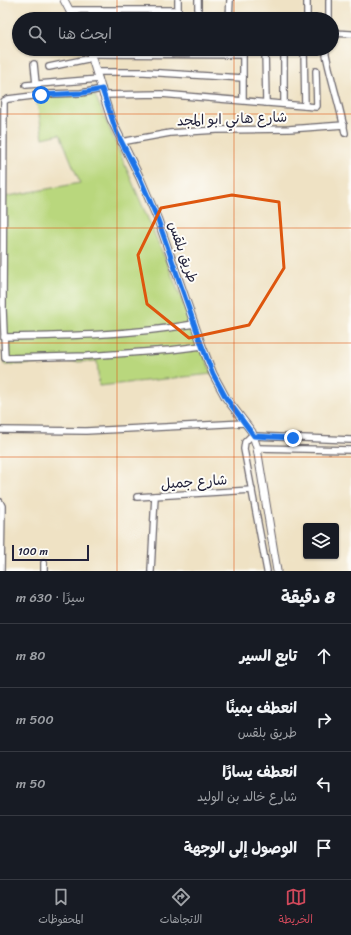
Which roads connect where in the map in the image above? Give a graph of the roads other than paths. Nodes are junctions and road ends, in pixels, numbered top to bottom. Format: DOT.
graph roads {
  1 [pos="64,0"];
  2 [pos="178,0"];
  3 [pos="198,0"];
  4 [pos="230,0"];
  5 [pos="307,0"];
  6 [pos="329,0"];
  7 [pos="69,10"];
  8 [pos="178,10"];
  9 [pos="198,12"];
  10 [pos="229,12"];
  11 [pos="307,12"];
  12 [pos="329,12"];
  13 [pos="339,33"];
  14 [pos="351,34"];
  15 [pos="84,56"];
  16 [pos="91,56"];
  17 [pos="243,56"];
  18 [pos="265,56"];
  19 [pos="284,56"];
  20 [pos="304,56"];
  21 [pos="326,56"];
  22 [pos="34,64"];
  23 [pos="49,67"];
  24 [pos="316,71"];
  25 [pos="96,72"];
  26 [pos="243,78"];
  27 [pos="99,79"];
  28 [pos="36,84"];
  29 [pos="26,85"];
  30 [pos="102,92"];
  31 [pos="243,100"];
  32 [pos="266,102"];
  33 [pos="284,104"];
  34 [pos="305,106"];
  35 [pos="344,125"];
  36 [pos="345,133"];
  37 [pos="122,142"];
  38 [pos="2,222"];
  39 [pos="2,243"];
  40 [pos="1,297"];
  41 [pos="194,324"];
  42 [pos="2,329"];
  43 [pos="4,337"];
  44 [pos="202,346"];
  45 [pos="245,423"];
  46 [pos="0,430"];
  47 [pos="254,436"];
  48 [pos="351,440"];
  49 [pos="257,448"];
  50 [pos="351,450"];
  51 [pos="252,490"];
  52 [pos="155,496"];
  53 [pos="137,497"];
  54 [pos="0,502"];
  55 [pos="270,561"];
  56 [pos="44,563"];
  57 [pos="1,571"];
  58 [pos="44,571"];
  59 [pos="151,571"];
  60 [pos="267,571"];
  61 [pos="277,571"];
  1 -- 7 [label="main road"];
  2 -- 8 [label="street"];
  3 -- 9 [label="street"];
  4 -- 10 [label="street"];
  5 -- 11 [label="street"];
  6 -- 12 [label="street"];
  7 -- 8 [label="street"];
  13 -- 14 [label="street"];
  15 -- 23 [label="street"];
  16 -- 25 [label="main road, طريق بلقس"];
  17 -- 26 [label="street"];
  18 -- 32 [label="street"];
  19 -- 33 [label="street"];
  20 -- 34 [label="street"];
  21 -- 35 [label="street"];
  22 -- 28 [label="street"];
  24 -- 34 [label="street"];
  25 -- 26 [label="street"];
  25 -- 27 [label="main road, طريق بلقس"];
  26 -- 31 [label="street"];
  27 -- 28 [label="street"];
  27 -- 30 [label="main road, طريق بلقس"];
  28 -- 29 [label="street"];
  30 -- 31 [label="street"];
  30 -- 37 [label="main road, طريق بلقس"];
  30 -- 38 [label="street"];
  31 -- 32 [label="street"];
  32 -- 33 [label="street"];
  33 -- 34 [label="street"];
  35 -- 36 [label="street"];
  35 -- 37 [label="street, شارع هاني ابو المجد"];
  37 -- 41 [label="main road, طريق بلقس"];
  38 -- 39 [label="street"];
  39 -- 40 [label="street"];
  40 -- 42 [label="street"];
  41 -- 43 [label="street"];
  41 -- 44 [label="main road, طريق بلقس"];
  42 -- 43 [label="street"];
  43 -- 44 [label="street"];
  44 -- 45 [label="main road, طريق بلقس"];
  45 -- 46 [label="street"];
  45 -- 47 [label="main road, طريق بلقس"];
  47 -- 48 [label="street"];
  47 -- 49 [label="main road, طريق بلقس"];
  47 -- 51 [label="street, طريق بلقس"];
  49 -- 50 [label="street"];
  49 -- 55 [label="main road, طريق بلقس"];
  51 -- 52 [label="street, شارع جميل"];
  51 -- 55 [label="street, طريق بلقس"];
  52 -- 53 [label="street, شارع جميل"];
  52 -- 59 [label="street"];
  54 -- 57 [label="street"];
  55 -- 60 [label="street, طريق بلقس"];
  55 -- 61 [label="main road, طريق بلقس"];
  56 -- 58 [label="street"];
}
